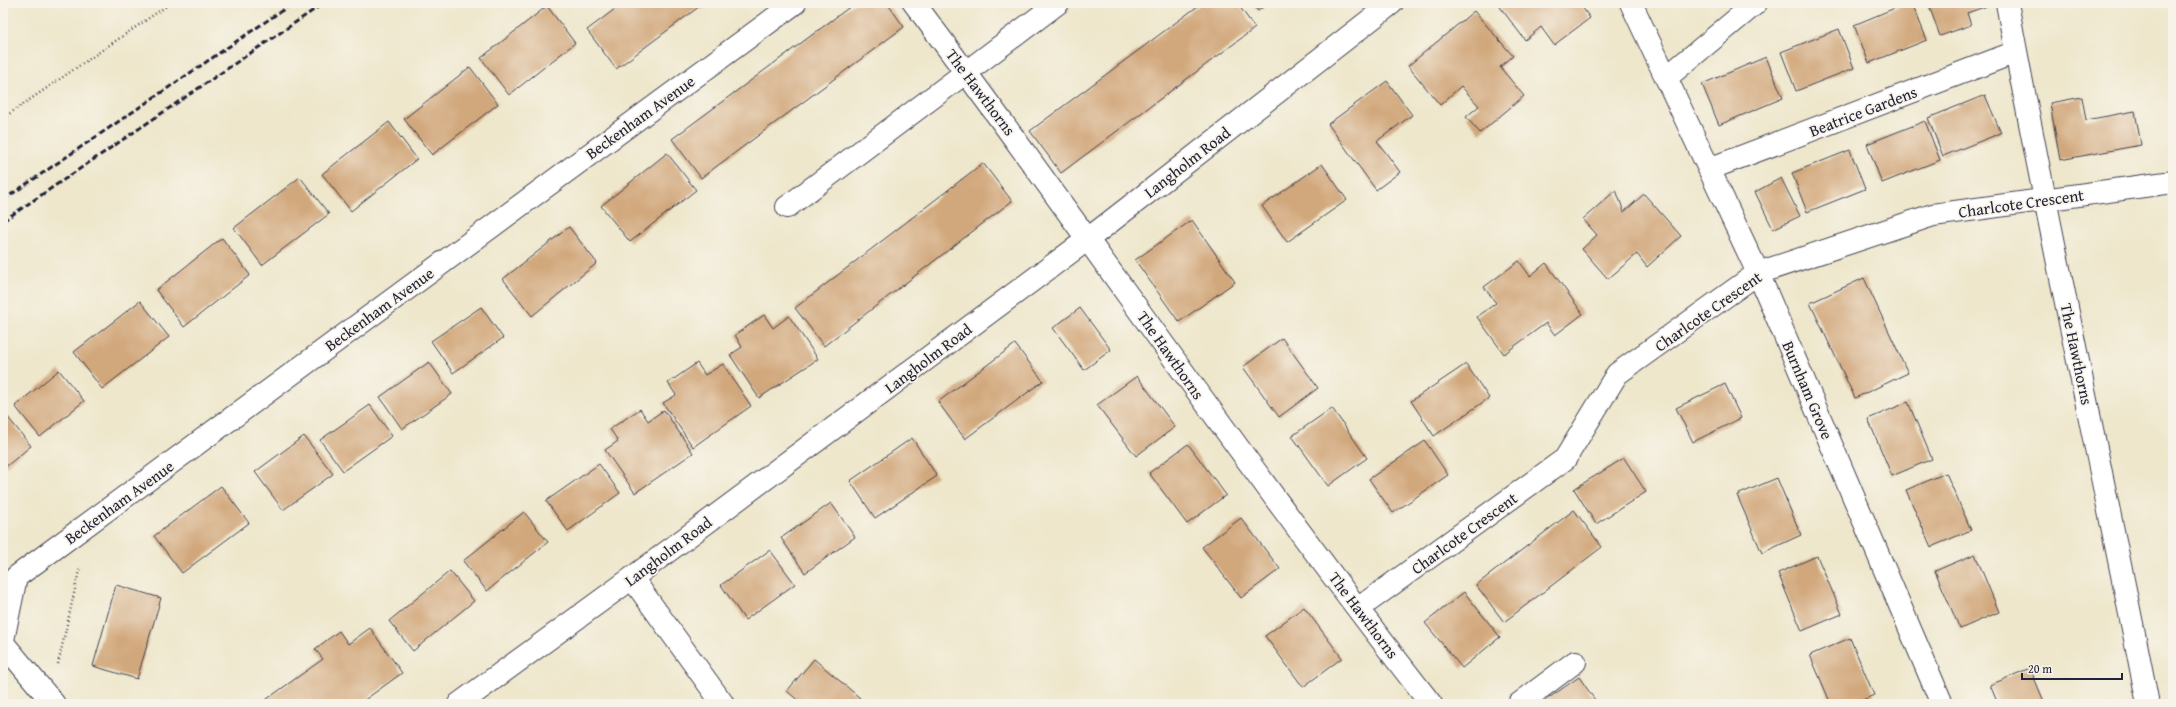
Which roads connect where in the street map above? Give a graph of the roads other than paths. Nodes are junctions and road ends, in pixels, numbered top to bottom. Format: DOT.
graph roads {
  1 [pos="794,3"];
  2 [pos="914,3"];
  3 [pos="1058,3"];
  4 [pos="1392,3"];
  5 [pos="1631,3"];
  6 [pos="1756,3"];
  7 [pos="2007,3"];
  8 [pos="2016,52"];
  9 [pos="965,71"];
  10 [pos="1666,78"];
  11 [pos="1709,169"];
  12 [pos="2173,182"];
  13 [pos="2044,200"];
  14 [pos="787,207"];
  15 [pos="1088,238"];
  16 [pos="1758,273"];
  17 [pos="632,578"];
  18 [pos="1359,608"];
  19 [pos="3,642"];
  20 [pos="1575,662"];
  21 [pos="52,702"];
  22 [pos="458,704"];
  23 [pos="723,704"];
  24 [pos="1431,704"];
  25 [pos="1519,704"];
  26 [pos="1942,704"];
  27 [pos="2148,704"];
  1 -- 19 [label="street, Beckenham Avenue"];
  2 -- 9 [label="street, The Hawthorns"];
  3 -- 9 [label="street"];
  4 -- 15 [label="street, Langholm Road"];
  5 -- 10 [label="street, Burnham Grove"];
  6 -- 10 [label="street"];
  7 -- 8 [label="street, The Hawthorns"];
  8 -- 11 [label="street, Beatrice Gardens"];
  8 -- 13 [label="street, The Hawthorns"];
  9 -- 14 [label="street"];
  9 -- 15 [label="street, The Hawthorns"];
  10 -- 11 [label="street, Burnham Grove"];
  11 -- 16 [label="street, Burnham Grove"];
  12 -- 13 [label="street, Charlcote Crescent"];
  13 -- 16 [label="street, Charlcote Crescent"];
  13 -- 27 [label="street, The Hawthorns"];
  15 -- 17 [label="street, Langholm Road"];
  15 -- 18 [label="street, The Hawthorns"];
  16 -- 18 [label="street, Charlcote Crescent"];
  16 -- 26 [label="street, Burnham Grove"];
  17 -- 22 [label="street, Langholm Road"];
  17 -- 23 [label="street"];
  18 -- 24 [label="street, The Hawthorns"];
  19 -- 21 [label="street, Beckenham Avenue"];
  20 -- 25 [label="street"];
}
